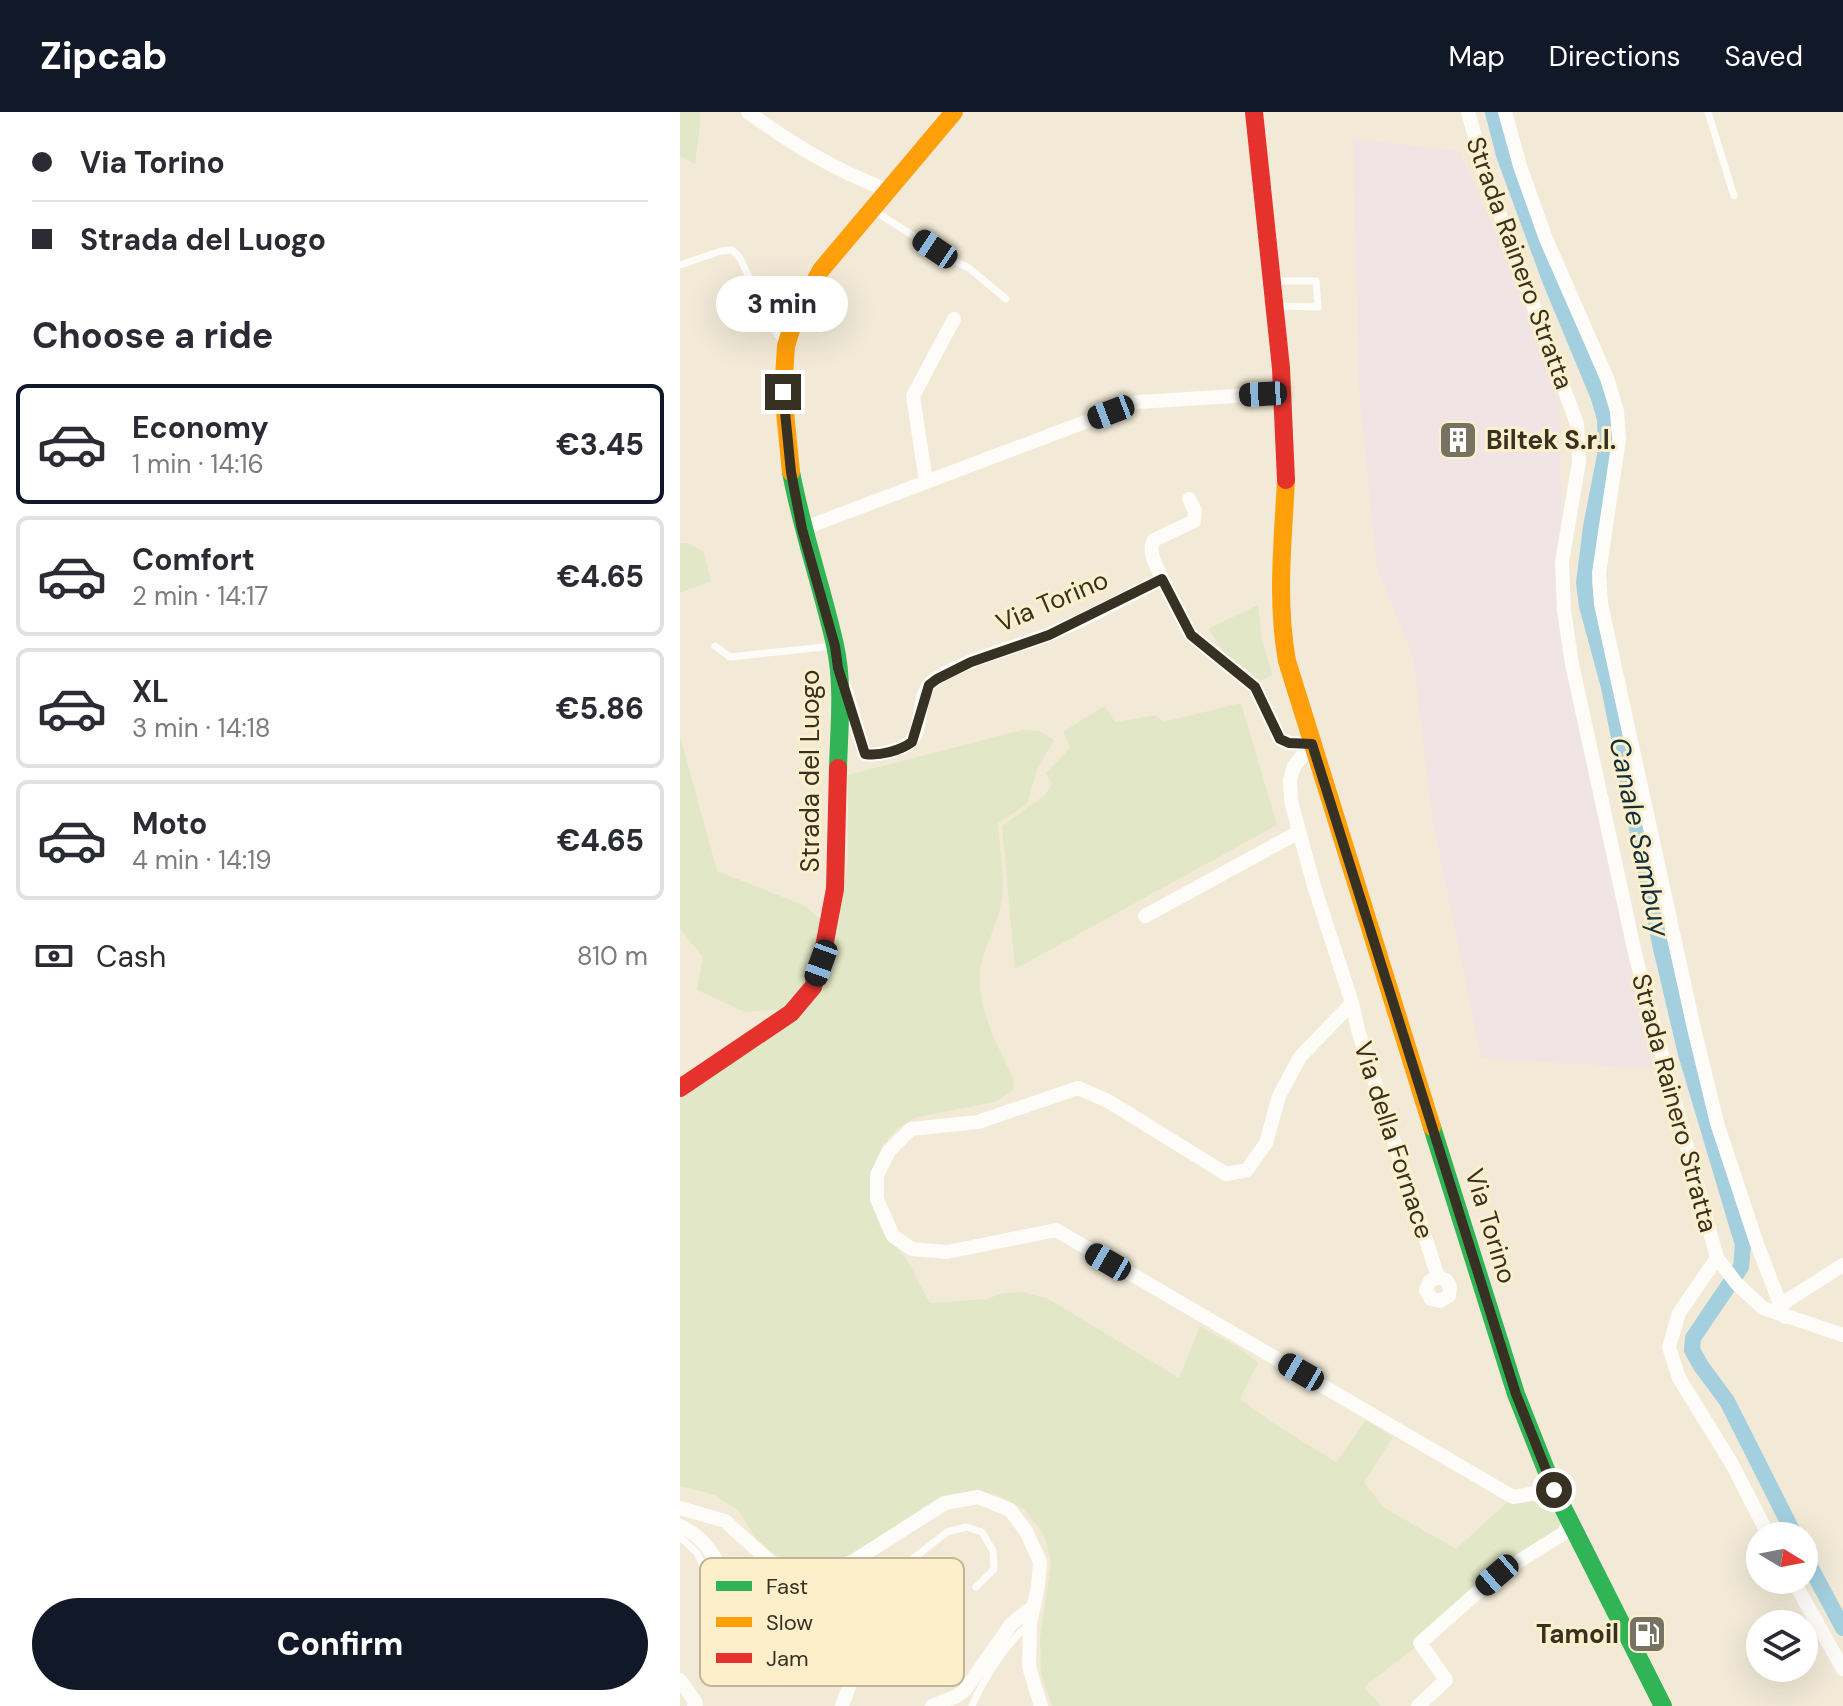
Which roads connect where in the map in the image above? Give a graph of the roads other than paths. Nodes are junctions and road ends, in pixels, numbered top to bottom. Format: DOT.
graph roads {
  1 [pos="748,112"];
  2 [pos="954,112"];
  3 [pos="1254,112"];
  4 [pos="1468,112"];
  5 [pos="1505,112"];
  6 [pos="1708,112"];
  7 [pos="887,190"];
  8 [pos="1734,196"];
  9 [pos="872,208"];
  10 [pos="680,265"];
  11 [pos="1272,281"];
  12 [pos="1006,299"];
  13 [pos="1275,306"];
  14 [pos="954,319"];
  15 [pos="786,346"];
  16 [pos="1284,393"];
  17 [pos="926,482"];
  18 [pos="1189,499"];
  19 [pos="802,529"];
  20 [pos="1162,579"];
  21 [pos="715,646"];
  22 [pos="835,646"];
  23 [pos="838,668"];
  24 [pos="1312,744"];
  25 [pos="1299,832"];
  26 [pos="1145,916"];
  27 [pos="1352,1003"];
  28 [pos="680,1088"];
  29 [pos="1717,1258"];
  30 [pos="1843,1265"];
  31 [pos="1438,1277"];
  32 [pos="1783,1311"];
  33 [pos="1843,1335"];
  34 [pos="1554,1490"];
  35 [pos="680,1508"];
  36 [pos="1570,1520"];
  37 [pos="1762,1522"];
  38 [pos="680,1526"];
  39 [pos="680,1537"];
  40 [pos="715,1558"];
  41 [pos="766,1558"];
  42 [pos="858,1558"];
  43 [pos="914,1558"];
  44 [pos="700,1559"];
  45 [pos="976,1587"];
  46 [pos="1801,1594"];
  47 [pos="1033,1607"];
  48 [pos="1030,1624"];
  49 [pos="1843,1669"];
  50 [pos="680,1680"];
  51 [pos="849,1686"];
  52 [pos="694,1706"];
  53 [pos="842,1706"];
  54 [pos="932,1706"];
  55 [pos="972,1706"];
  56 [pos="1041,1706"];
  57 [pos="1418,1706"];
  58 [pos="1663,1706"];
  1 -- 7 [label="street"];
  2 -- 7 [label="main road, Strada del Luogo"];
  3 -- 11 [label="main road, Via Torino"];
  4 -- 29 [label="street, Strada Rainero Stratta"];
  5 -- 32 [label="street"];
  6 -- 8 [label="lane"];
  7 -- 9 [label="main road, Strada del Luogo"];
  9 -- 12 [label="lane"];
  9 -- 15 [label="main road, Strada del Luogo"];
  10 -- 15 [label="lane"];
  11 -- 13 [label="main road, Via Torino"];
  11 -- 13 [label="lane"];
  13 -- 16 [label="main road, Via Torino"];
  14 -- 17 [label="street"];
  15 -- 19 [label="main road, Strada del Luogo"];
  16 -- 17 [label="street"];
  16 -- 24 [label="main road, Via Torino"];
  17 -- 19 [label="street"];
  18 -- 20 [label="street"];
  19 -- 22 [label="main road, Strada del Luogo"];
  20 -- 23 [label="street, Via Torino"];
  20 -- 24 [label="street"];
  21 -- 22 [label="lane"];
  22 -- 23 [label="main road, Strada del Luogo"];
  23 -- 28 [label="main road, Strada del Luogo"];
  24 -- 25 [label="street, Via della Fornace"];
  24 -- 34 [label="main road, Via Torino"];
  25 -- 26 [label="street"];
  25 -- 27 [label="street, Via della Fornace"];
  27 -- 31 [label="street, Via della Fornace"];
  27 -- 34 [label="street, Via della Fornace"];
  29 -- 32 [label="street, Strada Rainero Stratta"];
  29 -- 37 [label="street, Strada Rainero Stratta"];
  30 -- 32 [label="street"];
  32 -- 33 [label="street, Strada Rainero Stratta"];
  34 -- 36 [label="main road, Via Torino"];
  35 -- 41 [label="street"];
  36 -- 57 [label="street"];
  36 -- 58 [label="main road, Via Torino"];
  38 -- 40 [label="street"];
  39 -- 44 [label="lane"];
  42 -- 47 [label="street"];
  43 -- 45 [label="lane"];
  46 -- 49 [label="street"];
  47 -- 48 [label="street"];
  47 -- 54 [label="street"];
  48 -- 55 [label="lane"];
  48 -- 56 [label="street"];
  50 -- 52 [label="street"];
  51 -- 53 [label="street"];
}
